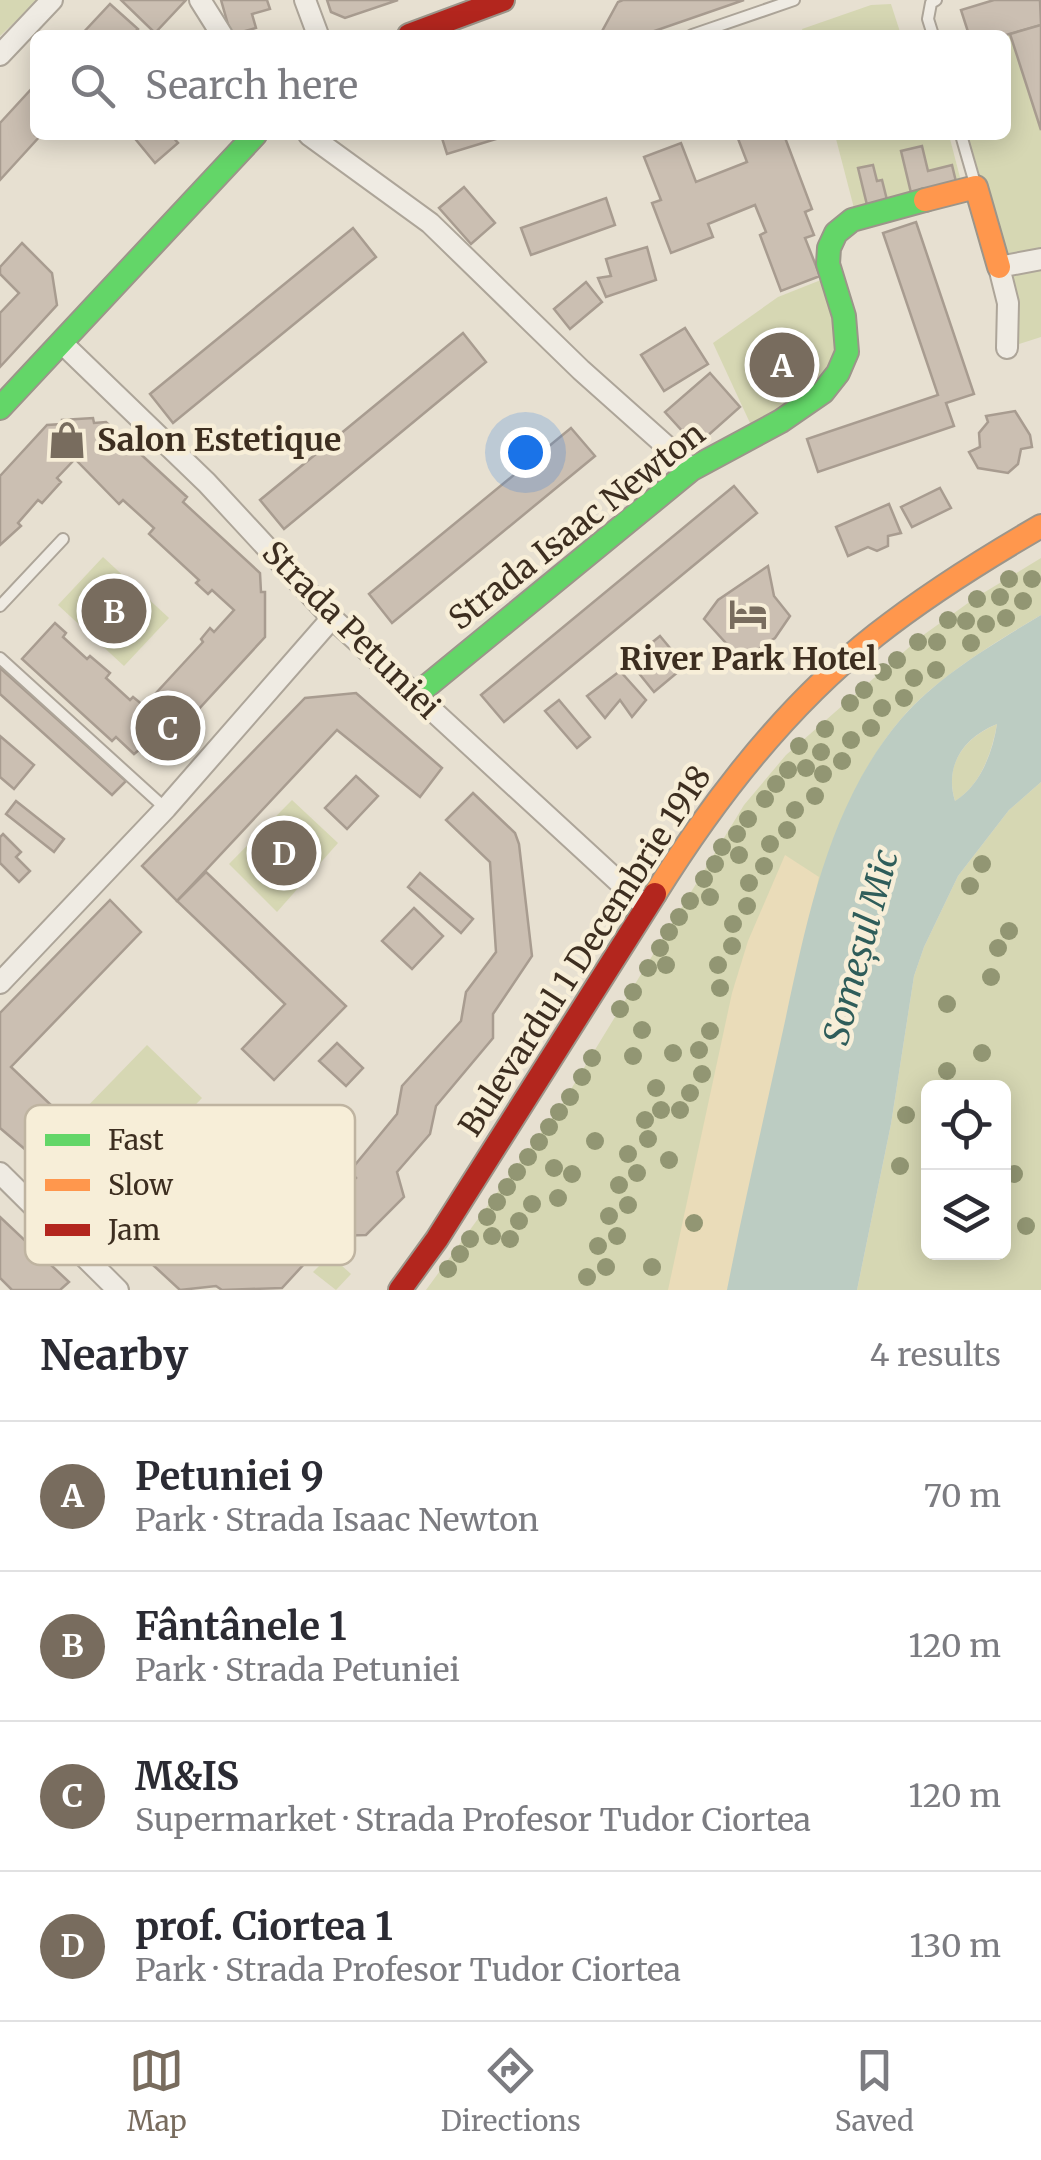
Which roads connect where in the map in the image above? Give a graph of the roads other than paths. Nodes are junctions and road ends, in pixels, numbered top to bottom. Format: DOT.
graph roads {
  1 [pos="52,0"];
  2 [pos="200,0"];
  3 [pos="304,0"];
  4 [pos="504,0"];
  5 [pos="794,0"];
  6 [pos="931,1"];
  7 [pos="219,30"];
  8 [pos="316,30"];
  9 [pos="423,30"];
  10 [pos="707,30"];
  11 [pos="931,30"];
  12 [pos="0,54"];
  13 [pos="250,140"];
  14 [pos="316,140"];
  15 [pos="962,140"];
  16 [pos="976,187"];
  17 [pos="1041,259"];
  18 [pos="999,267"];
  19 [pos="63,344"];
  20 [pos="1007,348"];
  21 [pos="0,408"];
  22 [pos="692,469"];
  23 [pos="1041,526"];
  24 [pos="63,539"];
  25 [pos="0,606"];
  26 [pos="332,618"];
  27 [pos="0,658"];
  28 [pos="416,695"];
  29 [pos="166,808"];
  30 [pos="646,907"];
  31 [pos="0,982"];
  32 [pos="0,1173"];
  33 [pos="25,1197"];
  34 [pos="95,1265"];
  35 [pos="118,1290"];
  36 [pos="400,1290"];
  1 -- 12 [label="street"];
  2 -- 7 [label="street"];
  3 -- 8 [label="street"];
  4 -- 9 [label="main road"];
  5 -- 10 [label="lane"];
  6 -- 11 [label="lane"];
  13 -- 19 [label="main road"];
  14 -- 22 [label="street"];
  15 -- 16 [label="lane"];
  16 -- 18 [label="main road"];
  16 -- 22 [label="main road, Strada Isaac Newton"];
  17 -- 18 [label="street"];
  18 -- 20 [label="street"];
  19 -- 21 [label="main road"];
  19 -- 26 [label="street, Strada Petuniei"];
  22 -- 28 [label="main road, Strada Isaac Newton"];
  23 -- 30 [label="main road, Bulevardul 1 Decembrie 1918"];
  24 -- 25 [label="lane"];
  26 -- 28 [label="street, Strada Petuniei"];
  26 -- 29 [label="street"];
  27 -- 29 [label="lane"];
  28 -- 30 [label="street, Strada Petuniei"];
  29 -- 31 [label="street"];
  30 -- 36 [label="main road, Bulevardul 1 Decembrie 1918"];
  32 -- 33 [label="street"];
  34 -- 35 [label="street"];
}
